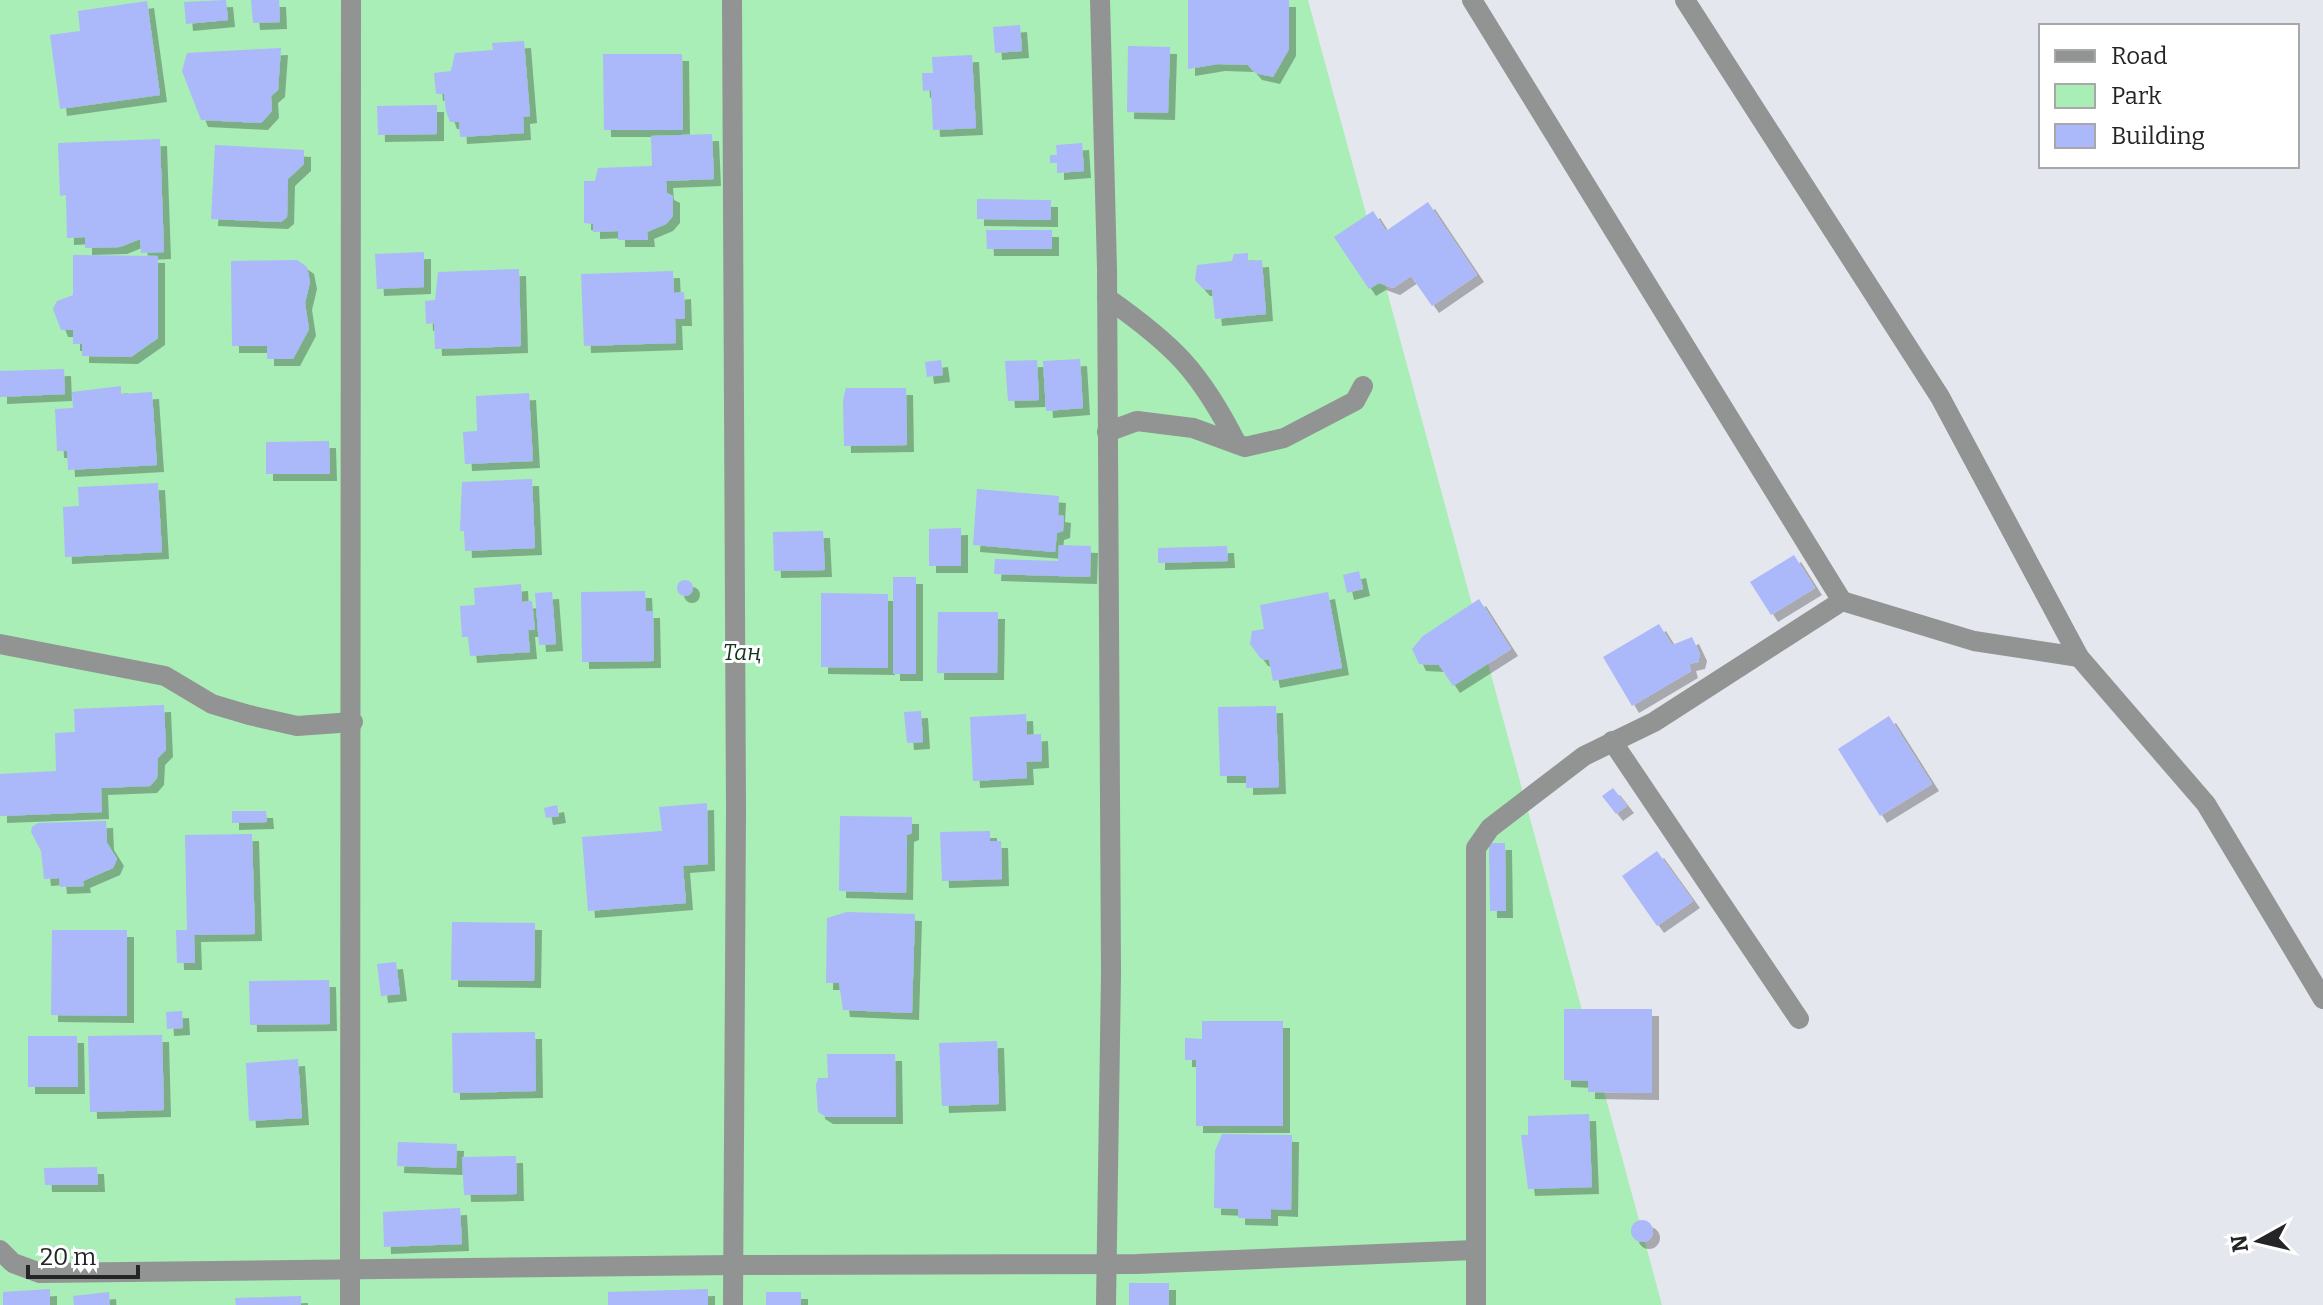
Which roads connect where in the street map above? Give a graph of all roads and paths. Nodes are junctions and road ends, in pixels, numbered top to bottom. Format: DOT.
graph roads {
  1 [pos="351,0"];
  2 [pos="732,0"];
  3 [pos="1100,0"];
  4 [pos="1472,0"];
  5 [pos="1685,0"];
  6 [pos="1107,298"];
  7 [pos="1363,386"];
  8 [pos="1107,432"];
  9 [pos="1237,444"];
  10 [pos="1842,601"];
  11 [pos="0,644"];
  12 [pos="2079,657"];
  13 [pos="353,722"];
  14 [pos="1612,741"];
  15 [pos="2323,999"];
  16 [pos="1799,1019"];
  17 [pos="0,1250"];
  18 [pos="1474,1250"];
  19 [pos="1106,1263"];
  20 [pos="733,1265"];
  21 [pos="348,1268"];
  22 [pos="350,1305"];
  23 [pos="733,1305"];
  24 [pos="1106,1305"];
  25 [pos="1476,1305"];
  1 -- 13 [label="street"];
  2 -- 20 [label="street"];
  3 -- 6 [label="street"];
  4 -- 10 [label="street"];
  5 -- 12 [label="street"];
  6 -- 8 [label="street"];
  6 -- 9 [label="street"];
  7 -- 9 [label="street"];
  8 -- 9 [label="street"];
  8 -- 19 [label="street"];
  10 -- 12 [label="street"];
  10 -- 14 [label="street"];
  11 -- 13 [label="street"];
  12 -- 15 [label="street"];
  13 -- 21 [label="street"];
  14 -- 16 [label="street"];
  14 -- 18 [label="street"];
  17 -- 21 [label="street"];
  18 -- 19 [label="street"];
  18 -- 25 [label="street"];
  19 -- 20 [label="street"];
  19 -- 24 [label="street"];
  20 -- 21 [label="street"];
  20 -- 23 [label="street"];
  21 -- 22 [label="street"];
}
